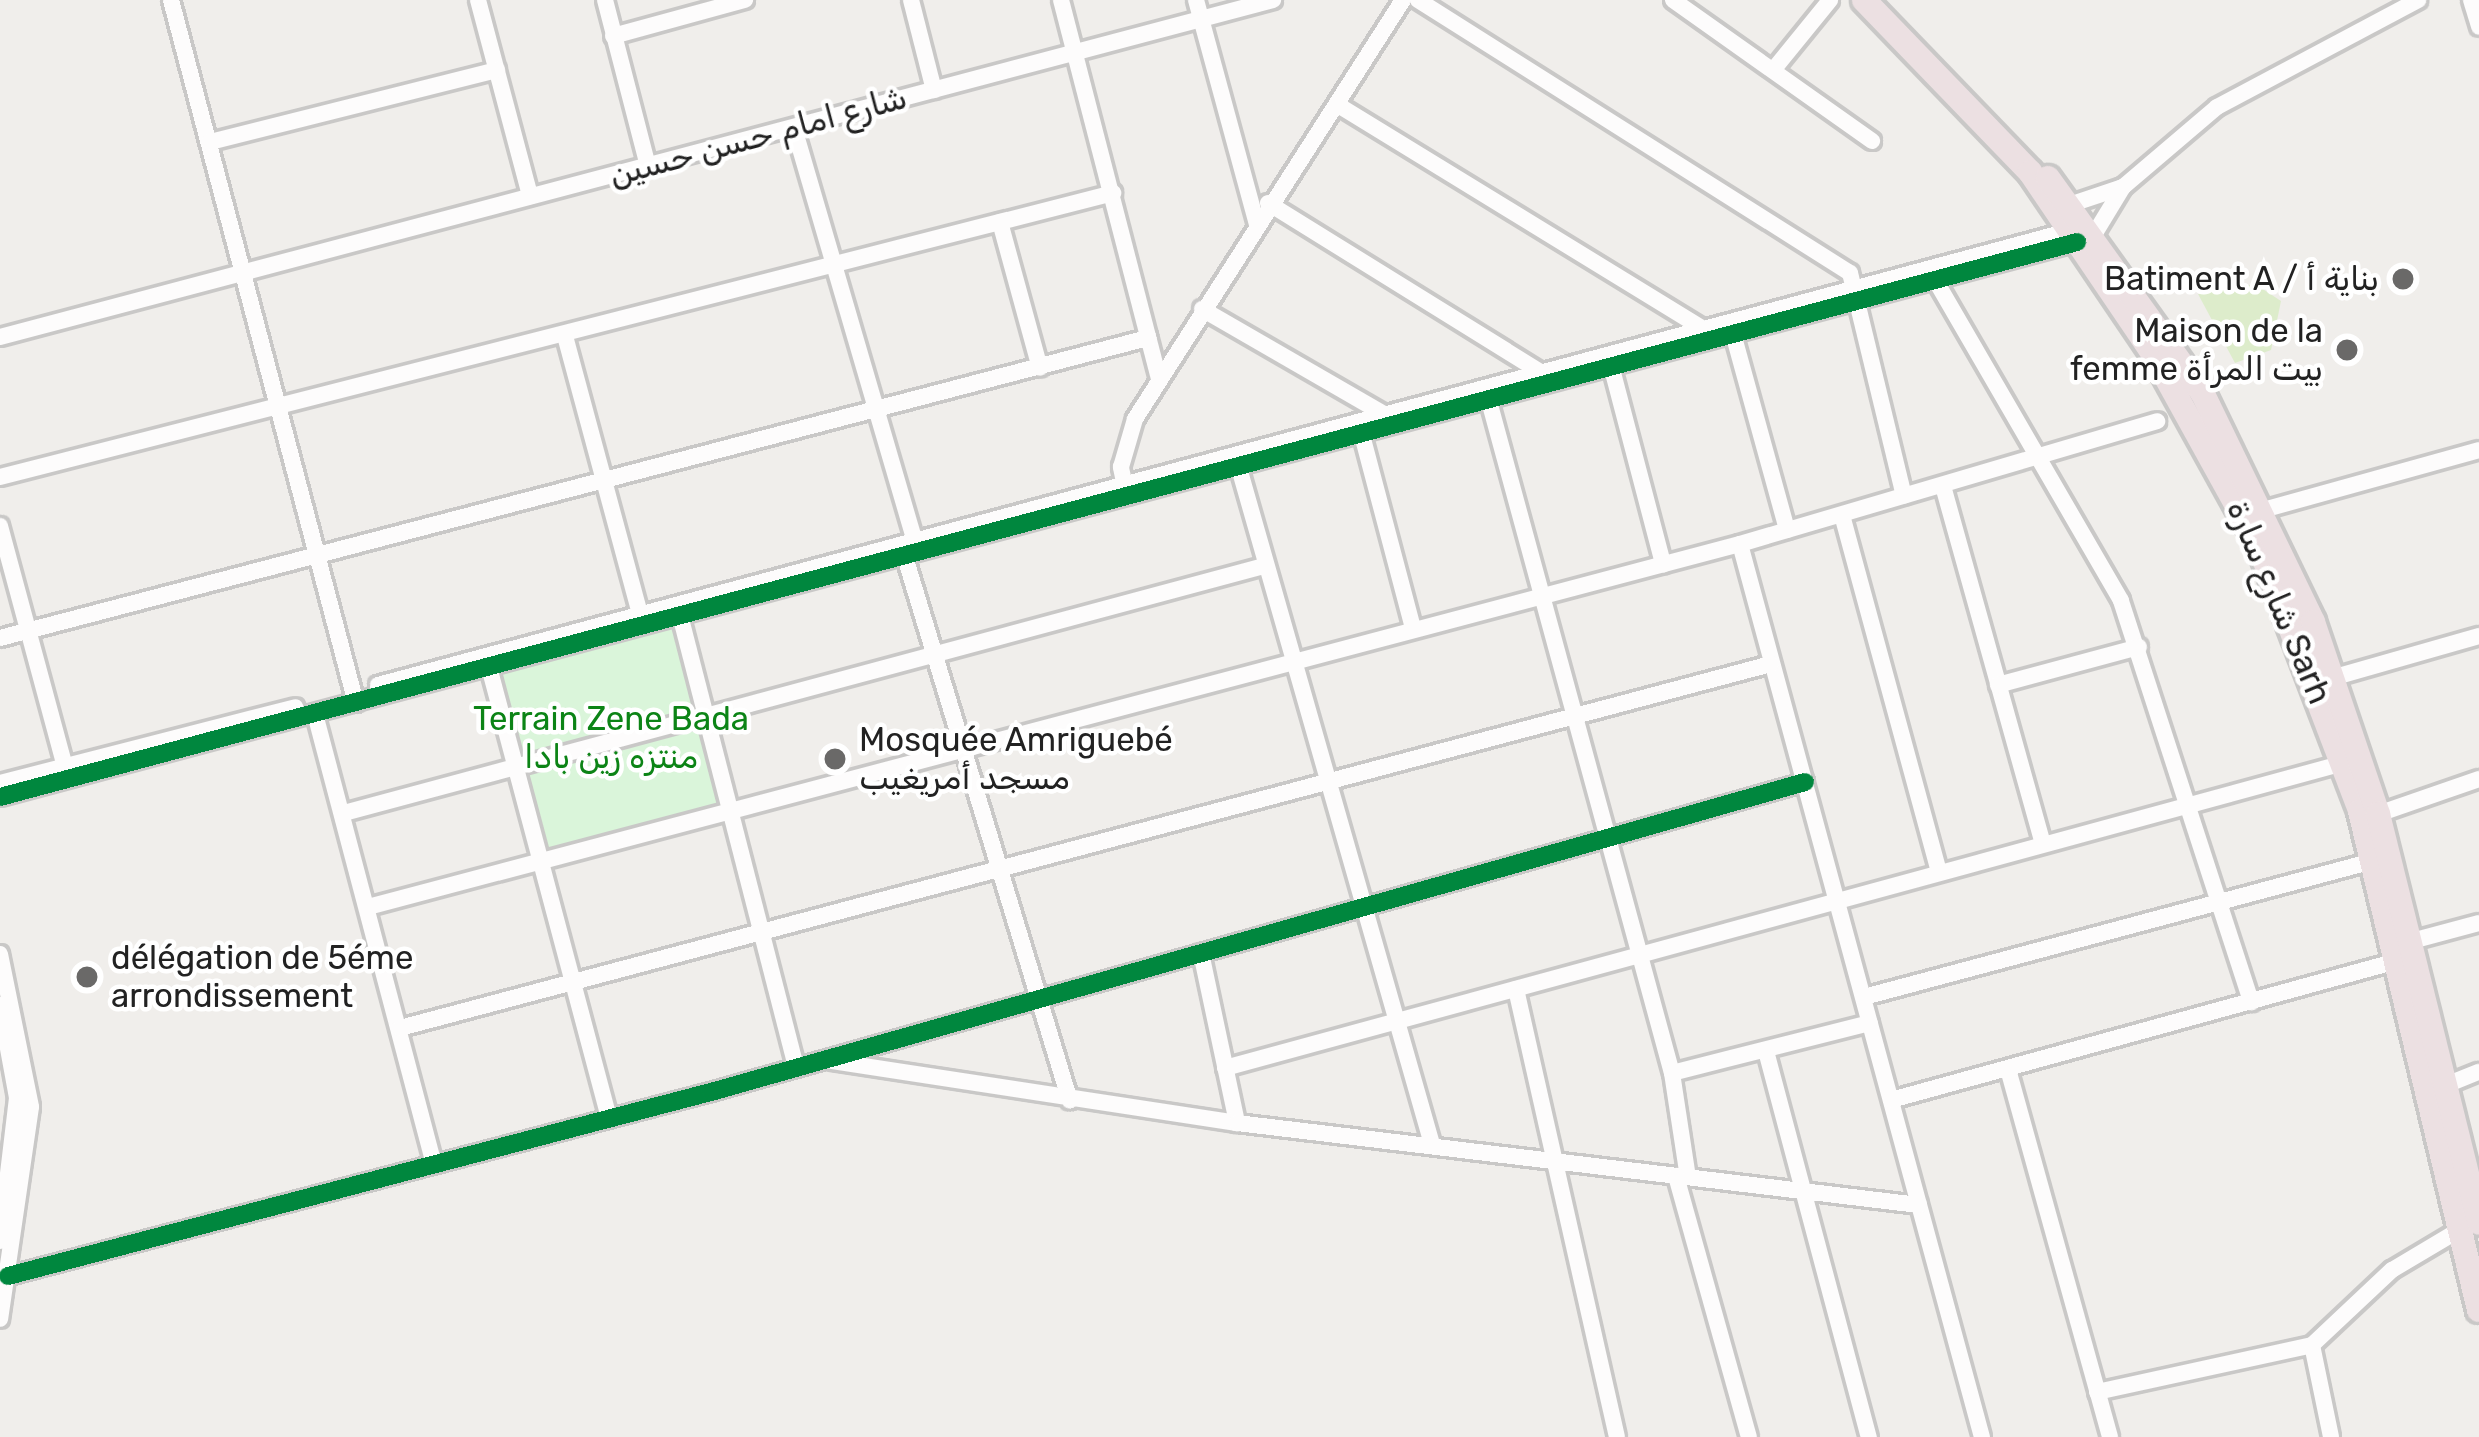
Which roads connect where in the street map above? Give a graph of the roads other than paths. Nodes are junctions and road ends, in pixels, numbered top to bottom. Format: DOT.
graph roads {
  1 [pos="171,0"];
  2 [pos="478,0"];
  3 [pos="605,0"];
  4 [pos="745,0"];
  5 [pos="911,0"];
  6 [pos="1061,0"];
  7 [pos="1196,0"];
  8 [pos="1273,0"];
  9 [pos="1403,0"];
  10 [pos="1418,0"];
  11 [pos="1672,0"];
  12 [pos="1830,0"];
  13 [pos="1864,0"];
  14 [pos="1876,0"];
  15 [pos="2418,0"];
  16 [pos="2470,0"];
  17 [pos="1202,20"];
  18 [pos="2479,26"];
  19 [pos="613,36"];
  20 [pos="1075,53"];
  21 [pos="1774,69"];
  22 [pos="497,70"];
  23 [pos="934,90"];
  24 [pos="1338,105"];
  25 [pos="794,128"];
  26 [pos="1872,141"];
  27 [pos="210,142"];
  28 [pos="648,166"];
  29 [pos="2123,187"];
  30 [pos="1113,193"];
  31 [pos="530,196"];
  32 [pos="1268,203"];
  33 [pos="2072,204"];
  34 [pos="1000,222"];
  35 [pos="1257,224"];
  36 [pos="2080,235"];
  37 [pos="832,266"];
  38 [pos="242,269"];
  39 [pos="1937,283"];
  40 [pos="1859,296"];
  41 [pos="1202,309"];
  42 [pos="1707,332"];
  43 [pos="565,336"];
  44 [pos="1734,337"];
  45 [pos="0,338"];
  46 [pos="1148,338"];
  47 [pos="1040,368"];
  48 [pos="1612,369"];
  49 [pos="1542,373"];
  50 [pos="1159,380"];
  51 [pos="1489,400"];
  52 [pos="278,404"];
  53 [pos="876,413"];
  54 [pos="1384,414"];
  55 [pos="2157,421"];
  56 [pos="1362,435"];
  57 [pos="2479,450"];
  58 [pos="2045,457"];
  59 [pos="1239,468"];
  60 [pos="601,475"];
  61 [pos="0,477"];
  62 [pos="1943,486"];
  63 [pos="1125,491"];
  64 [pos="1904,496"];
  65 [pos="2263,510"];
  66 [pos="1842,515"];
  67 [pos="0,526"];
  68 [pos="1786,530"];
  69 [pos="914,539"];
  70 [pos="1740,544"];
  71 [pos="316,553"];
  72 [pos="905,556"];
  73 [pos="1663,564"];
  74 [pos="1264,566"];
  75 [pos="1539,596"];
  76 [pos="639,611"];
  77 [pos="680,615"];
  78 [pos="1413,628"];
  79 [pos="28,631"];
  80 [pos="2479,636"];
  81 [pos="0,638"];
  82 [pos="2139,647"];
  83 [pos="932,653"];
  84 [pos="1293,663"];
  85 [pos="1771,664"];
  86 [pos="489,667"];
  87 [pos="2335,677"];
  88 [pos="1998,685"];
  89 [pos="355,698"];
  90 [pos="315,714"];
  91 [pos="708,714"];
  92 [pos="1570,716"];
  93 [pos="965,751"];
  94 [pos="2344,763"];
  95 [pos="516,766"];
  96 [pos="64,767"];
  97 [pos="2479,779"];
  98 [pos="1327,782"];
  99 [pos="1805,782"];
  100 [pos="0,783"];
  101 [pos="0,797"];
  102 [pos="2194,800"];
  103 [pos="732,809"];
  104 [pos="344,813"];
  105 [pos="2378,814"];
  106 [pos="1610,836"];
  107 [pos="2042,841"];
  108 [pos="542,861"];
  109 [pos="2373,861"];
  110 [pos="1938,868"];
  111 [pos="1005,870"];
  112 [pos="1838,898"];
  113 [pos="2226,903"];
  114 [pos="368,907"];
  115 [pos="1362,908"];
  116 [pos="2479,923"];
  117 [pos="765,933"];
  118 [pos="2404,951"];
  119 [pos="1201,953"];
  120 [pos="0,954"];
  121 [pos="1641,955"];
  122 [pos="575,982"];
  123 [pos="1516,989"];
  124 [pos="1036,993"];
  125 [pos="1864,998"];
  126 [pos="2251,1002"];
  127 [pos="0,1005"];
  128 [pos="1392,1021"];
  129 [pos="1870,1023"];
  130 [pos="400,1028"];
  131 [pos="4,1038"];
  132 [pos="1766,1051"];
  133 [pos="826,1060"];
  134 [pos="796,1067"];
  135 [pos="1225,1068"];
  136 [pos="2008,1069"];
  137 [pos="2479,1072"];
  138 [pos="1672,1073"];
  139 [pos="2446,1085"];
  140 [pos="1891,1100"];
  141 [pos="1070,1101"];
  142 [pos="609,1117"];
  143 [pos="1237,1123"];
  144 [pos="1432,1144"];
  145 [pos="7,1157"];
  146 [pos="433,1160"];
  147 [pos="1561,1162"];
  148 [pos="1682,1177"];
  149 [pos="1805,1190"];
  150 [pos="1919,1205"];
  151 [pos="2469,1226"];
  152 [pos="0,1241"];
  153 [pos="8,1276"];
  154 [pos="2479,1310"];
  155 [pos="0,1319"];
  156 [pos="2312,1346"];
  157 [pos="2097,1392"];
  158 [pos="1618,1437"];
  159 [pos="1749,1437"];
  160 [pos="1869,1437"];
  161 [pos="1982,1437"];
  162 [pos="2110,1437"];
  163 [pos="2331,1437"];
  1 -- 27 [label="street"];
  2 -- 22 [label="street"];
  3 -- 19 [label="street"];
  4 -- 19 [label="street"];
  5 -- 23 [label="street"];
  6 -- 20 [label="street"];
  7 -- 17 [label="street"];
  8 -- 17 [label="street, شارع امام حسن حسين"];
  9 -- 24 [label="street"];
  10 -- 40 [label="street"];
  11 -- 21 [label="street"];
  12 -- 21 [label="street"];
  13 -- 36 [label="highway, شارع سارة Sarh"];
  14 -- 33 [label="highway, شارع سارة Sarh"];
  15 -- 29 [label="street"];
  16 -- 18 [label="street"];
  17 -- 20 [label="street, شارع امام حسن حسين"];
  17 -- 35 [label="street"];
  19 -- 28 [label="street"];
  20 -- 23 [label="street, شارع امام حسن حسين"];
  20 -- 30 [label="street"];
  21 -- 26 [label="street"];
  22 -- 27 [label="street"];
  22 -- 31 [label="street"];
  23 -- 25 [label="street, شارع امام حسن حسين"];
  24 -- 32 [label="street"];
  24 -- 42 [label="street"];
  25 -- 28 [label="street, شارع امام حسن حسين"];
  25 -- 37 [label="street"];
  27 -- 38 [label="street"];
  28 -- 31 [label="street, شارع امام حسن حسين"];
  29 -- 33 [label="street"];
  29 -- 36 [label="street"];
  30 -- 34 [label="street"];
  30 -- 46 [label="street"];
  31 -- 38 [label="street, شارع امام حسن حسين"];
  32 -- 35 [label="street"];
  32 -- 49 [label="street"];
  33 -- 36 [label="highway, شارع سارة Sarh"];
  34 -- 37 [label="street"];
  34 -- 47 [label="street"];
  35 -- 41 [label="street"];
  36 -- 39 [label="street"];
  36 -- 40 [label="street"];
  36 -- 65 [label="highway, شارع سارة Sarh"];
  36 -- 94 [label="highway, شارع سارة Sarh"];
  37 -- 43 [label="street"];
  37 -- 53 [label="street"];
  38 -- 45 [label="street, شارع امام حسن حسين"];
  38 -- 52 [label="street"];
  39 -- 40 [label="street"];
  39 -- 58 [label="street"];
  40 -- 42 [label="street"];
  40 -- 44 [label="street"];
  40 -- 64 [label="street"];
  41 -- 50 [label="street"];
  41 -- 54 [label="street"];
  42 -- 49 [label="street"];
  43 -- 52 [label="street"];
  43 -- 60 [label="street"];
  44 -- 48 [label="street"];
  44 -- 68 [label="street"];
  46 -- 47 [label="street"];
  46 -- 50 [label="street"];
  47 -- 53 [label="street"];
  48 -- 51 [label="street"];
  48 -- 73 [label="street"];
  49 -- 54 [label="street"];
  50 -- 63 [label="street"];
  51 -- 56 [label="street"];
  51 -- 75 [label="street"];
  52 -- 61 [label="street"];
  52 -- 71 [label="street"];
  53 -- 60 [label="street"];
  53 -- 69 [label="street"];
  54 -- 63 [label="street"];
  55 -- 58 [label="street"];
  56 -- 59 [label="street"];
  56 -- 78 [label="street"];
  57 -- 65 [label="street"];
  58 -- 62 [label="street"];
  58 -- 82 [label="street"];
  59 -- 63 [label="street"];
  59 -- 74 [label="street"];
  60 -- 71 [label="street"];
  60 -- 76 [label="street"];
  62 -- 64 [label="street"];
  62 -- 88 [label="street"];
  63 -- 69 [label="street"];
  63 -- 72 [label="street"];
  64 -- 66 [label="street"];
  65 -- 87 [label="highway, شارع سارة Sarh"];
  66 -- 68 [label="street"];
  66 -- 110 [label="street"];
  67 -- 79 [label="street"];
  68 -- 70 [label="street"];
  69 -- 76 [label="street"];
  70 -- 73 [label="street"];
  70 -- 85 [label="street"];
  71 -- 79 [label="street"];
  71 -- 89 [label="street"];
  72 -- 77 [label="street"];
  72 -- 83 [label="street"];
  73 -- 75 [label="street"];
  74 -- 83 [label="street"];
  74 -- 84 [label="street"];
  75 -- 78 [label="street"];
  75 -- 92 [label="street"];
  76 -- 89 [label="street"];
  77 -- 86 [label="street"];
  77 -- 91 [label="street"];
  78 -- 84 [label="street"];
  79 -- 81 [label="street"];
  79 -- 96 [label="street"];
  80 -- 87 [label="street"];
  82 -- 88 [label="street"];
  82 -- 102 [label="street"];
  83 -- 91 [label="street"];
  83 -- 93 [label="street"];
  84 -- 93 [label="street"];
  84 -- 98 [label="street"];
  85 -- 92 [label="street"];
  85 -- 99 [label="street"];
  86 -- 89 [label="street"];
  86 -- 95 [label="street"];
  87 -- 105 [label="highway, شارع سارة Sarh"];
  88 -- 107 [label="street"];
  89 -- 90 [label="street"];
  89 -- 96 [label="street"];
  90 -- 101 [label="street"];
  90 -- 104 [label="street"];
  91 -- 95 [label="street"];
  91 -- 103 [label="street"];
  92 -- 98 [label="street"];
  92 -- 106 [label="street"];
  93 -- 103 [label="street"];
  93 -- 111 [label="street"];
  94 -- 102 [label="street"];
  94 -- 109 [label="highway, شارع سارة Sarh"];
  95 -- 104 [label="street"];
  95 -- 108 [label="street"];
  96 -- 100 [label="street"];
  97 -- 105 [label="street"];
  98 -- 111 [label="street"];
  98 -- 115 [label="street"];
  99 -- 106 [label="street"];
  99 -- 112 [label="street"];
  102 -- 107 [label="street"];
  102 -- 113 [label="street"];
  103 -- 108 [label="street"];
  103 -- 117 [label="street"];
  104 -- 114 [label="street"];
  105 -- 118 [label="highway, شارع سارة Sarh"];
  106 -- 115 [label="street"];
  106 -- 121 [label="street"];
  107 -- 110 [label="street"];
  108 -- 114 [label="street"];
  108 -- 122 [label="street"];
  109 -- 113 [label="street"];
  109 -- 118 [label="highway, شارع سارة Sarh"];
  110 -- 112 [label="street"];
  111 -- 117 [label="street"];
  111 -- 124 [label="street"];
  112 -- 121 [label="street"];
  112 -- 125 [label="street"];
  113 -- 125 [label="street"];
  113 -- 126 [label="street"];
  114 -- 130 [label="street"];
  115 -- 119 [label="street"];
  115 -- 128 [label="street"];
  116 -- 118 [label="street"];
  117 -- 122 [label="street"];
  117 -- 134 [label="street"];
  118 -- 126 [label="street"];
  118 -- 139 [label="highway, شارع سارة Sarh"];
  118 -- 151 [label="highway, شارع سارة Sarh"];
  119 -- 124 [label="street"];
  119 -- 135 [label="street"];
  120 -- 153 [label="street"];
  121 -- 123 [label="street"];
  121 -- 138 [label="street"];
  122 -- 130 [label="street"];
  122 -- 142 [label="street"];
  123 -- 128 [label="street"];
  123 -- 147 [label="street"];
  124 -- 133 [label="street"];
  124 -- 141 [label="street"];
  125 -- 129 [label="street"];
  126 -- 136 [label="street"];
  127 -- 131 [label="street"];
  128 -- 135 [label="street"];
  128 -- 144 [label="street"];
  129 -- 132 [label="street"];
  129 -- 140 [label="street"];
  130 -- 146 [label="street"];
  131 -- 145 [label="street"];
  132 -- 138 [label="street"];
  132 -- 149 [label="street"];
  133 -- 134 [label="street"];
  133 -- 141 [label="street"];
  134 -- 142 [label="street"];
  135 -- 143 [label="street"];
  136 -- 140 [label="street"];
  136 -- 157 [label="street"];
  137 -- 139 [label="street"];
  138 -- 148 [label="street"];
  139 -- 151 [label="highway, شارع سارة Sarh"];
  140 -- 150 [label="street"];
  141 -- 143 [label="street"];
  142 -- 146 [label="street"];
  143 -- 144 [label="street"];
  144 -- 147 [label="street"];
  145 -- 152 [label="street"];
  146 -- 153 [label="street"];
  147 -- 148 [label="street"];
  147 -- 158 [label="street"];
  148 -- 149 [label="street"];
  148 -- 159 [label="street"];
  149 -- 150 [label="street"];
  149 -- 160 [label="street"];
  150 -- 161 [label="street"];
  151 -- 154 [label="highway, شارع سارة Sarh"];
  151 -- 156 [label="street"];
  153 -- 155 [label="street"];
  156 -- 157 [label="street"];
  156 -- 163 [label="street"];
  157 -- 162 [label="street"];
}
